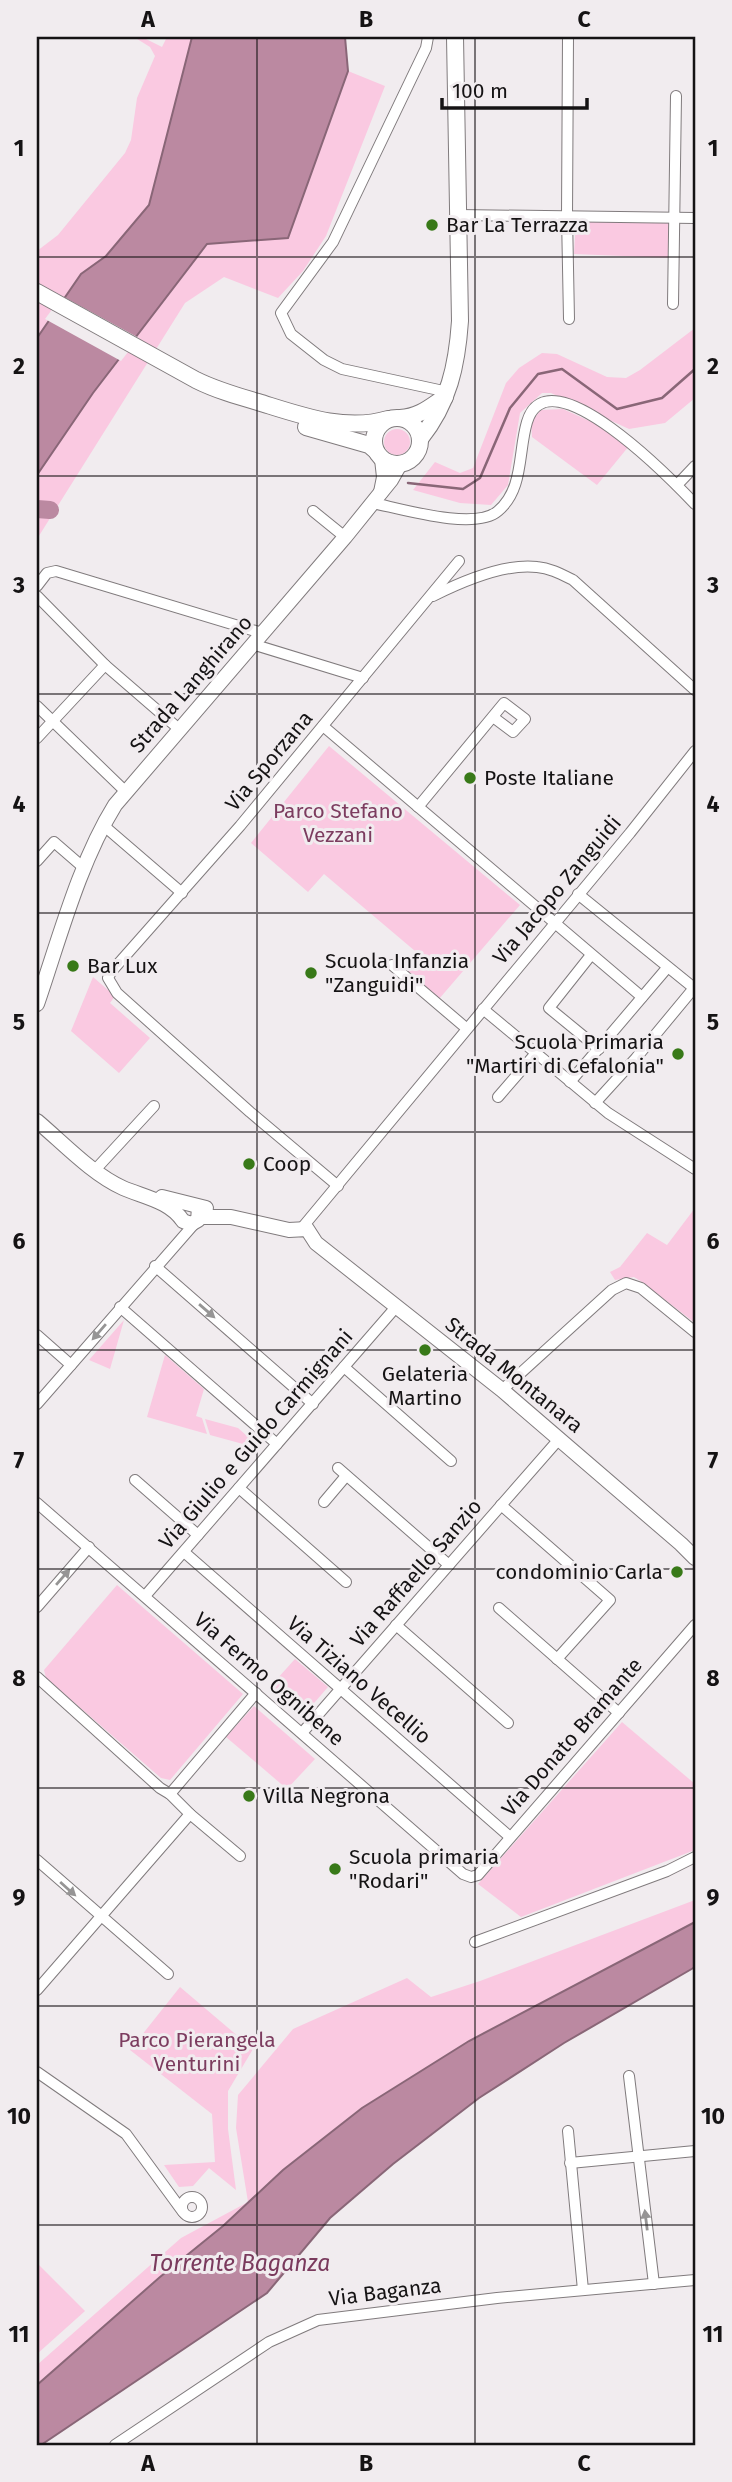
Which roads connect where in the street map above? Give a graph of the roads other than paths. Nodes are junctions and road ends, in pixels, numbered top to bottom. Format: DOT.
graph roads {
  1 [pos="428,37"];
  2 [pos="451,37"];
  3 [pos="568,37"];
  4 [pos="676,96"];
  5 [pos="459,215"];
  6 [pos="567,216"];
  7 [pos="675,218"];
  8 [pos="695,218"];
  9 [pos="37,292"];
  10 [pos="37,304"];
  11 [pos="673,304"];
  12 [pos="569,319"];
  13 [pos="168,370"];
  14 [pos="447,394"];
  15 [pos="394,419"];
  16 [pos="420,439"];
  17 [pos="379,455"];
  18 [pos="400,464"];
  19 [pos="695,466"];
  20 [pos="677,485"];
  21 [pos="377,498"];
  22 [pos="695,504"];
  23 [pos="313,511"];
  24 [pos="345,537"];
  25 [pos="459,561"];
  26 [pos="37,586"];
  27 [pos="37,596"];
  28 [pos="428,599"];
  29 [pos="257,639"];
  30 [pos="105,664"];
  31 [pos="363,677"];
  32 [pos="695,690"];
  33 [pos="37,706"];
  34 [pos="493,717"];
  35 [pos="52,721"];
  36 [pos="323,726"];
  37 [pos="179,729"];
  38 [pos="37,738"];
  39 [pos="695,751"];
  40 [pos="125,791"];
  41 [pos="418,807"];
  42 [pos="103,825"];
  43 [pos="37,861"];
  44 [pos="84,868"];
  45 [pos="182,893"];
  46 [pos="578,894"];
  47 [pos="554,923"];
  48 [pos="591,956"];
  49 [pos="392,965"];
  50 [pos="667,968"];
  51 [pos="694,989"];
  52 [pos="642,997"];
  53 [pos="37,1004"];
  54 [pos="482,1009"];
  55 [pos="466,1028"];
  56 [pos="599,1049"];
  57 [pos="537,1052"];
  58 [pos="570,1082"];
  59 [pos="498,1097"];
  60 [pos="595,1103"];
  61 [pos="153,1106"];
  62 [pos="37,1121"];
  63 [pos="695,1169"];
  64 [pos="96,1170"];
  65 [pos="338,1186"];
  66 [pos="190,1214"];
  67 [pos="304,1235"];
  68 [pos="155,1266"];
  69 [pos="120,1307"];
  70 [pos="396,1307"];
  71 [pos="695,1332"];
  72 [pos="37,1335"];
  73 [pos="71,1365"];
  74 [pos="344,1367"];
  75 [pos="502,1390"];
  76 [pos="313,1404"];
  77 [pos="37,1405"];
  78 [pos="560,1438"];
  79 [pos="277,1444"];
  80 [pos="451,1461"];
  81 [pos="135,1480"];
  82 [pos="239,1488"];
  83 [pos="324,1502"];
  84 [pos="37,1503"];
  85 [pos="501,1505"];
  86 [pos="198,1535"];
  87 [pos="688,1544"];
  88 [pos="89,1547"];
  89 [pos="184,1552"];
  90 [pos="695,1558"];
  91 [pos="449,1565"];
  92 [pos="346,1582"];
  93 [pos="145,1596"];
  94 [pos="37,1607"];
  95 [pos="499,1608"];
  96 [pos="396,1625"];
  97 [pos="695,1625"];
  98 [pos="557,1659"];
  99 [pos="37,1677"];
  100 [pos="340,1689"];
  101 [pos="256,1693"];
  102 [pos="619,1713"];
  103 [pos="508,1723"];
  104 [pos="302,1733"];
  105 [pos="170,1794"];
  106 [pos="190,1814"];
  107 [pos="510,1837"];
  108 [pos="240,1856"];
  109 [pos="695,1857"];
  110 [pos="37,1860"];
  111 [pos="478,1875"];
  112 [pos="100,1917"];
  113 [pos="475,1942"];
  114 [pos="37,1971"];
  115 [pos="168,1974"];
  116 [pos="46,1979"];
  117 [pos="37,1990"];
  118 [pos="37,2072"];
  119 [pos="629,2076"];
  120 [pos="568,2131"];
  121 [pos="695,2151"];
  122 [pos="639,2156"];
  123 [pos="570,2162"];
  124 [pos="184,2206"];
  125 [pos="695,2280"];
  126 [pos="654,2284"];
  127 [pos="583,2290"];
  128 [pos="115,2445"];
  1 -- 14 [label="street"];
  2 -- 5 [label="main road, Strada Langhirano"];
  3 -- 6 [label="street"];
  4 -- 7 [label="street"];
  5 -- 6 [label="street"];
  5 -- 14 [label="main road, Strada Langhirano"];
  6 -- 7 [label="street"];
  6 -- 12 [label="street"];
  7 -- 8 [label="street"];
  7 -- 11 [label="street"];
  9 -- 13 [label="main road"];
  10 -- 13 [label="main road"];
  13 -- 15 [label="main road"];
  13 -- 17 [label="main road"];
  14 -- 15 [label="main road"];
  14 -- 16 [label="main road, Strada Langhirano"];
  15 -- 16 [label="main road"];
  15 -- 17 [label="main road"];
  16 -- 18 [label="main road, Strada Langhirano"];
  17 -- 18 [label="main road"];
  17 -- 21 [label="street"];
  18 -- 21 [label="street, Strada Langhirano"];
  19 -- 20 [label="street"];
  20 -- 21 [label="street"];
  20 -- 22 [label="street"];
  21 -- 24 [label="street, Strada Langhirano"];
  23 -- 24 [label="street"];
  24 -- 29 [label="street, Strada Langhirano"];
  25 -- 28 [label="street, Via Sporzana"];
  26 -- 29 [label="street"];
  27 -- 30 [label="street"];
  28 -- 31 [label="street, Via Sporzana"];
  28 -- 32 [label="street"];
  29 -- 31 [label="street"];
  29 -- 37 [label="street, Strada Langhirano"];
  30 -- 35 [label="street"];
  30 -- 37 [label="street"];
  31 -- 36 [label="street, Via Sporzana"];
  33 -- 35 [label="street"];
  34 -- 41 [label="street"];
  35 -- 38 [label="street"];
  35 -- 40 [label="street"];
  36 -- 41 [label="street"];
  36 -- 45 [label="street, Via Sporzana"];
  37 -- 40 [label="street, Strada Langhirano"];
  39 -- 46 [label="street, Via Jacopo Zanguidi"];
  40 -- 42 [label="street, Strada Langhirano"];
  41 -- 47 [label="street"];
  42 -- 44 [label="street, Strada Langhirano"];
  42 -- 45 [label="street"];
  43 -- 44 [label="street"];
  44 -- 53 [label="street, Strada Langhirano"];
  45 -- 65 [label="street, Via Sporzana"];
  46 -- 47 [label="street, Via Jacopo Zanguidi"];
  46 -- 50 [label="street"];
  47 -- 48 [label="street"];
  47 -- 54 [label="street, Via Jacopo Zanguidi"];
  48 -- 52 [label="street"];
  48 -- 56 [label="street"];
  49 -- 55 [label="street"];
  50 -- 51 [label="street"];
  50 -- 52 [label="street"];
  51 -- 60 [label="street"];
  52 -- 56 [label="street"];
  54 -- 55 [label="street, Via Jacopo Zanguidi"];
  54 -- 57 [label="street"];
  55 -- 65 [label="street, Via Jacopo Zanguidi"];
  56 -- 58 [label="street"];
  57 -- 58 [label="street"];
  57 -- 59 [label="street"];
  58 -- 60 [label="street"];
  60 -- 63 [label="street"];
  61 -- 64 [label="street"];
  62 -- 64 [label="street, Strada Montanara"];
  64 -- 66 [label="street, Strada Montanara"];
  65 -- 67 [label="street, Via Jacopo Zanguidi"];
  66 -- 67 [label="street, Strada Montanara"];
  66 -- 68 [label="street"];
  67 -- 70 [label="street, Strada Montanara"];
  68 -- 69 [label="street"];
  68 -- 76 [label="street, one-way"];
  69 -- 73 [label="street, one-way"];
  69 -- 79 [label="street"];
  70 -- 74 [label="street, Via Giulio e Guido Carmignani"];
  70 -- 75 [label="street, Strada Montanara"];
  71 -- 75 [label="street"];
  72 -- 73 [label="street"];
  73 -- 77 [label="street"];
  74 -- 76 [label="street, Via Giulio e Guido Carmignani"];
  74 -- 80 [label="street"];
  75 -- 78 [label="street, Strada Montanara"];
  76 -- 79 [label="street, Via Giulio e Guido Carmignani"];
  78 -- 85 [label="street, Via Raffaello Sanzio"];
  78 -- 87 [label="street, Strada Montanara"];
  79 -- 82 [label="street, Via Giulio e Guido Carmignani"];
  81 -- 86 [label="street"];
  82 -- 86 [label="street, Via Giulio e Guido Carmignani"];
  82 -- 92 [label="street"];
  83 -- 91 [label="street"];
  84 -- 88 [label="street, Via Fermo Ognibene"];
  85 -- 91 [label="street, Via Raffaello Sanzio"];
  85 -- 98 [label="street"];
  86 -- 89 [label="street, Via Giulio e Guido Carmignani"];
  87 -- 90 [label="street, Strada Montanara"];
  88 -- 93 [label="street, Via Fermo Ognibene"];
  94 -- 88 [label="street, one-way"];
  89 -- 93 [label="street, Via Giulio e Guido Carmignani"];
  89 -- 100 [label="street, Via Tiziano Vecellio"];
  91 -- 96 [label="street, Via Raffaello Sanzio"];
  93 -- 101 [label="street, Via Fermo Ognibene"];
  95 -- 98 [label="street"];
  96 -- 100 [label="street, Via Raffaello Sanzio"];
  96 -- 103 [label="street"];
  97 -- 102 [label="street, Via Donato Bramante"];
  98 -- 102 [label="street"];
  99 -- 105 [label="street"];
  100 -- 104 [label="street, Via Raffaello Sanzio"];
  100 -- 107 [label="street, Via Tiziano Vecellio"];
  101 -- 104 [label="street, Via Fermo Ognibene"];
  101 -- 105 [label="street"];
  102 -- 107 [label="street, Via Donato Bramante"];
  104 -- 111 [label="street, Via Fermo Ognibene"];
  105 -- 106 [label="street"];
  106 -- 108 [label="street"];
  106 -- 112 [label="street"];
  107 -- 111 [label="street, Via Donato Bramante"];
  109 -- 113 [label="street"];
  110 -- 112 [label="street, one-way"];
  112 -- 115 [label="street"];
  112 -- 116 [label="street"];
  114 -- 116 [label="street"];
  116 -- 117 [label="street"];
  118 -- 124 [label="street"];
  119 -- 122 [label="street"];
  120 -- 123 [label="street"];
  121 -- 122 [label="street"];
  122 -- 123 [label="street"];
  126 -- 122 [label="street, one-way"];
  123 -- 127 [label="street"];
  125 -- 126 [label="street, Via Baganza"];
  126 -- 127 [label="street, Via Baganza"];
  127 -- 128 [label="street, Via Baganza"];
}
